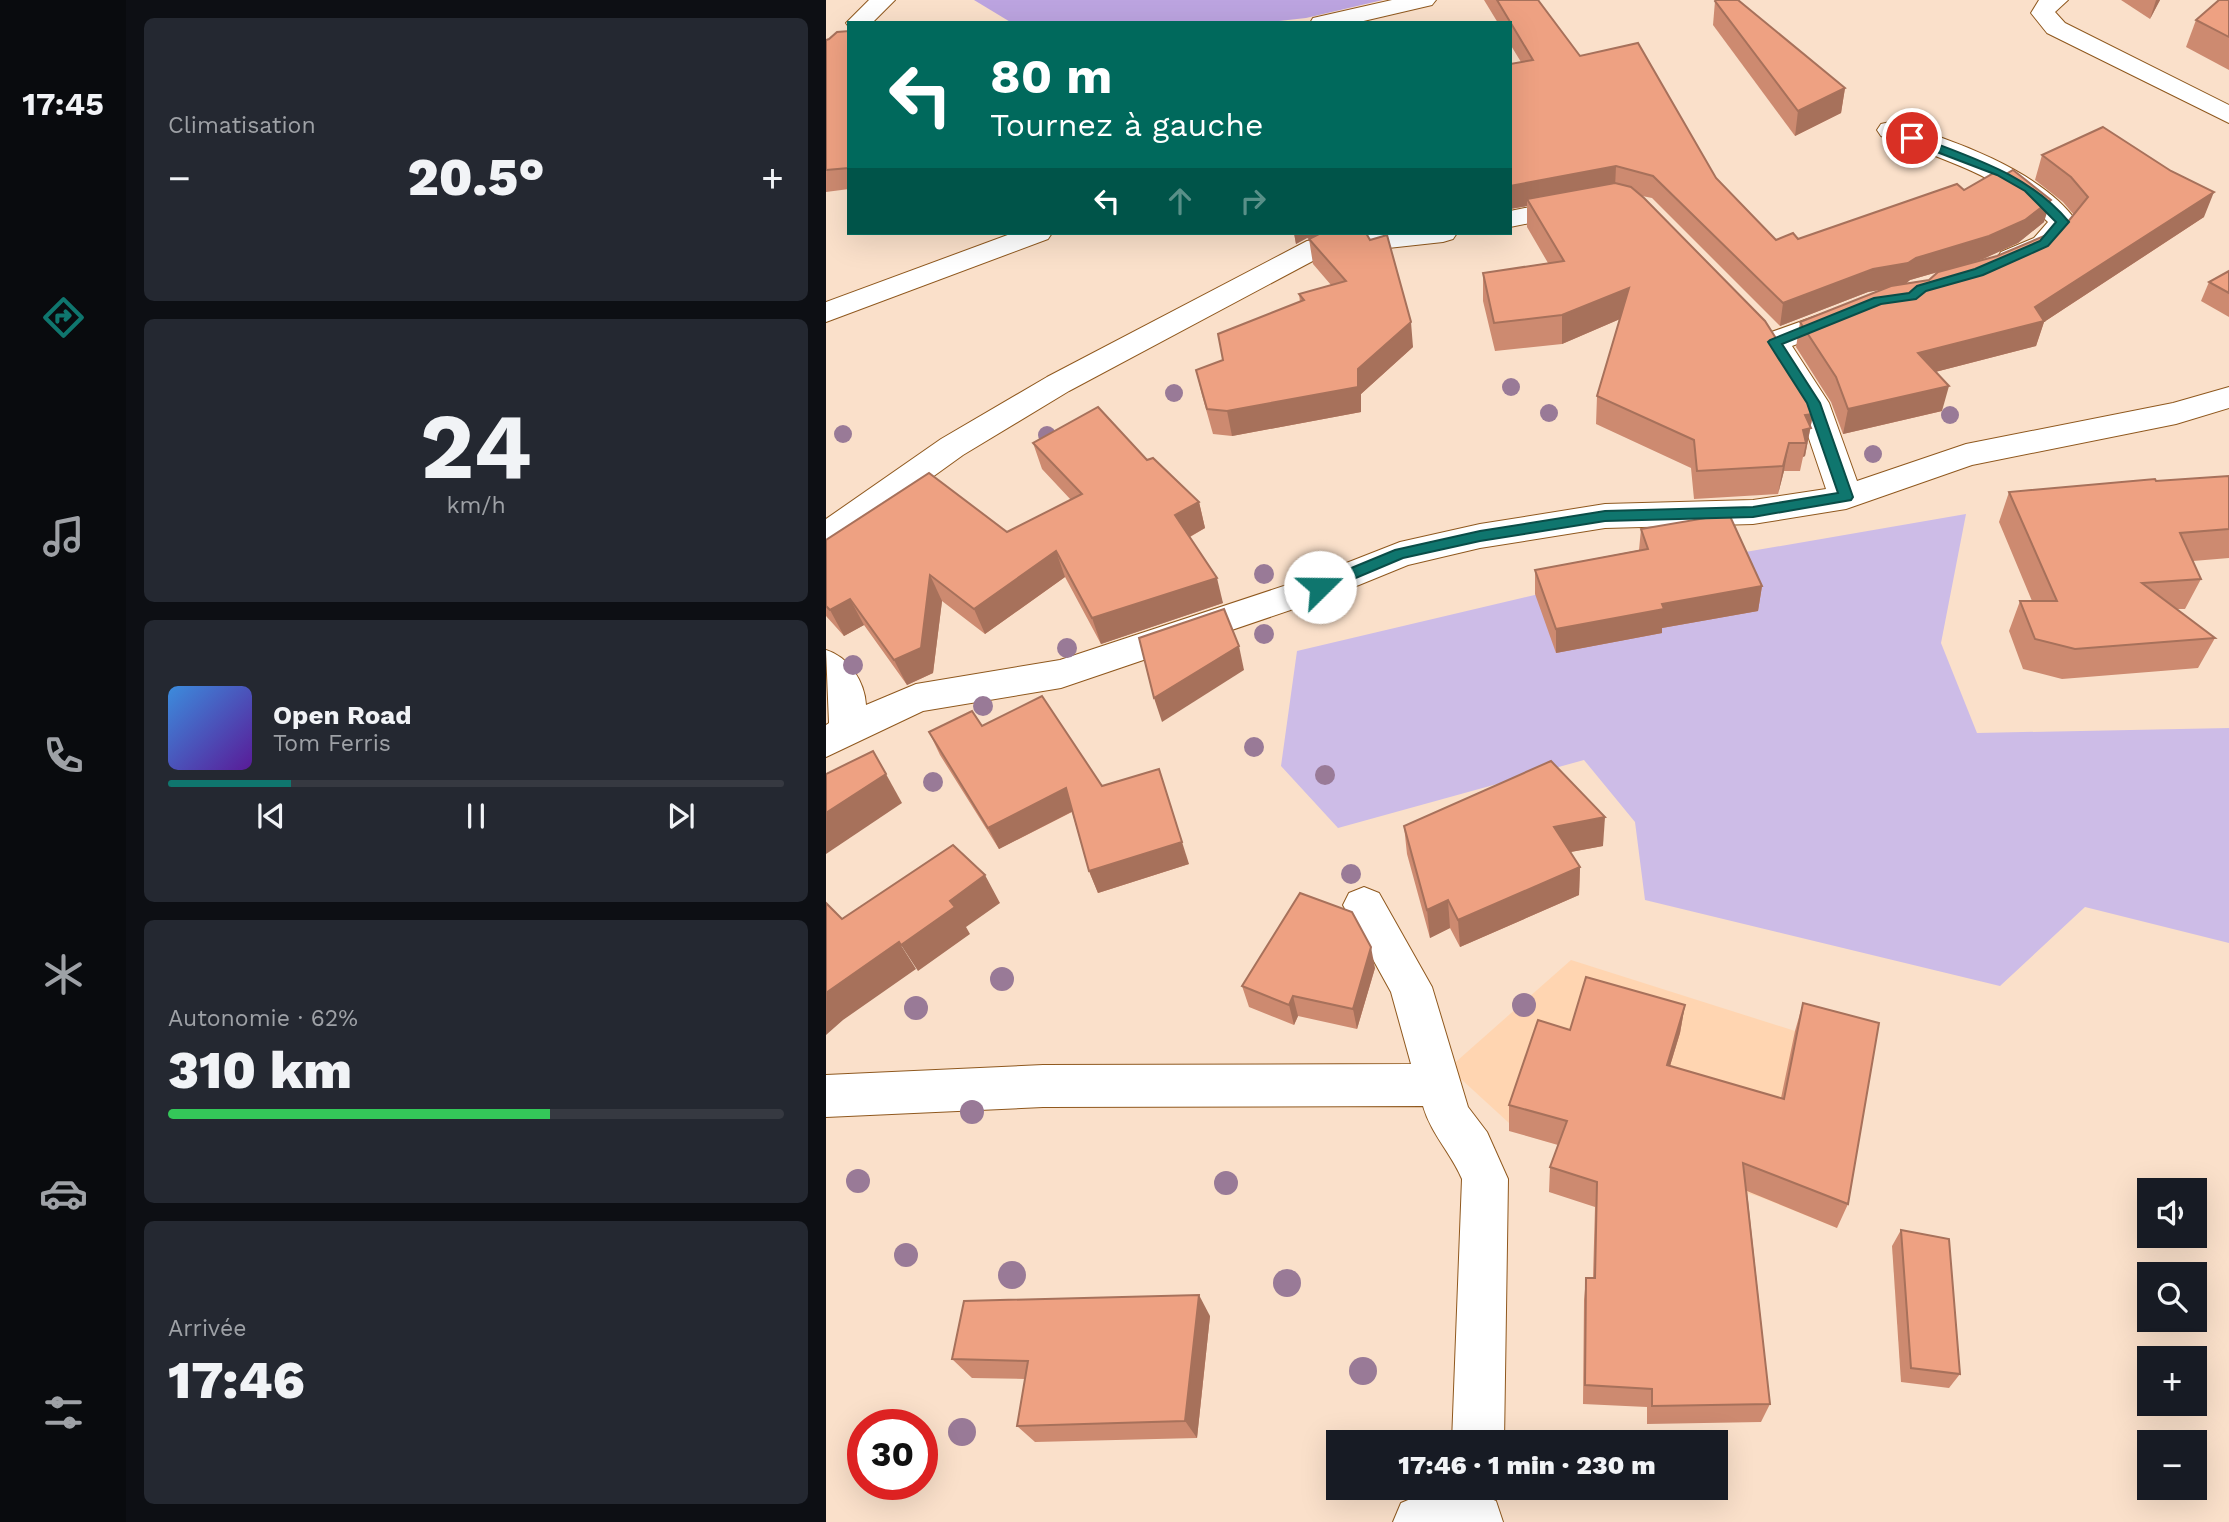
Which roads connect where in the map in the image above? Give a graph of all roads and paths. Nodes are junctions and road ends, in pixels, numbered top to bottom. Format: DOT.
graph roads {
  1 [pos="883,0"];
  2 [pos="1424,0"];
  3 [pos="2056,0"];
  4 [pos="860,21"];
  5 [pos="1331,21"];
  6 [pos="2229,115"];
  7 [pos="1889,130"];
  8 [pos="1604,201"];
  9 [pos="1512,219"];
  10 [pos="1033,235"];
  11 [pos="1419,235"];
  12 [pos="1990,267"];
  13 [pos="1872,304"];
  14 [pos="826,313"];
  15 [pos="2229,397"];
  16 [pos="1846,497"];
  17 [pos="826,536"];
  18 [pos="826,664"];
  19 [pos="837,736"];
  20 [pos="1364,905"];
  21 [pos="1440,1086"];
  22 [pos="826,1096"];
  23 [pos="1478,1430"];
  24 [pos="1477,1510"];
  25 [pos="1420,1522"];
  1 -- 4 [label="street"];
  2 -- 5 [label="street"];
  3 -- 6 [label="street"];
  7 -- 12 [label="street"];
  8 -- 9 [label="street"];
  10 -- 14 [label="street"];
  11 -- 17 [label="street"];
  13 -- 16 [label="street"];
  15 -- 16 [label="street"];
  16 -- 19 [label="street"];
  18 -- 19 [label="street"];
  20 -- 21 [label="street"];
  21 -- 22 [label="street"];
  21 -- 23 [label="street"];
  24 -- 25 [label="street"];
}
